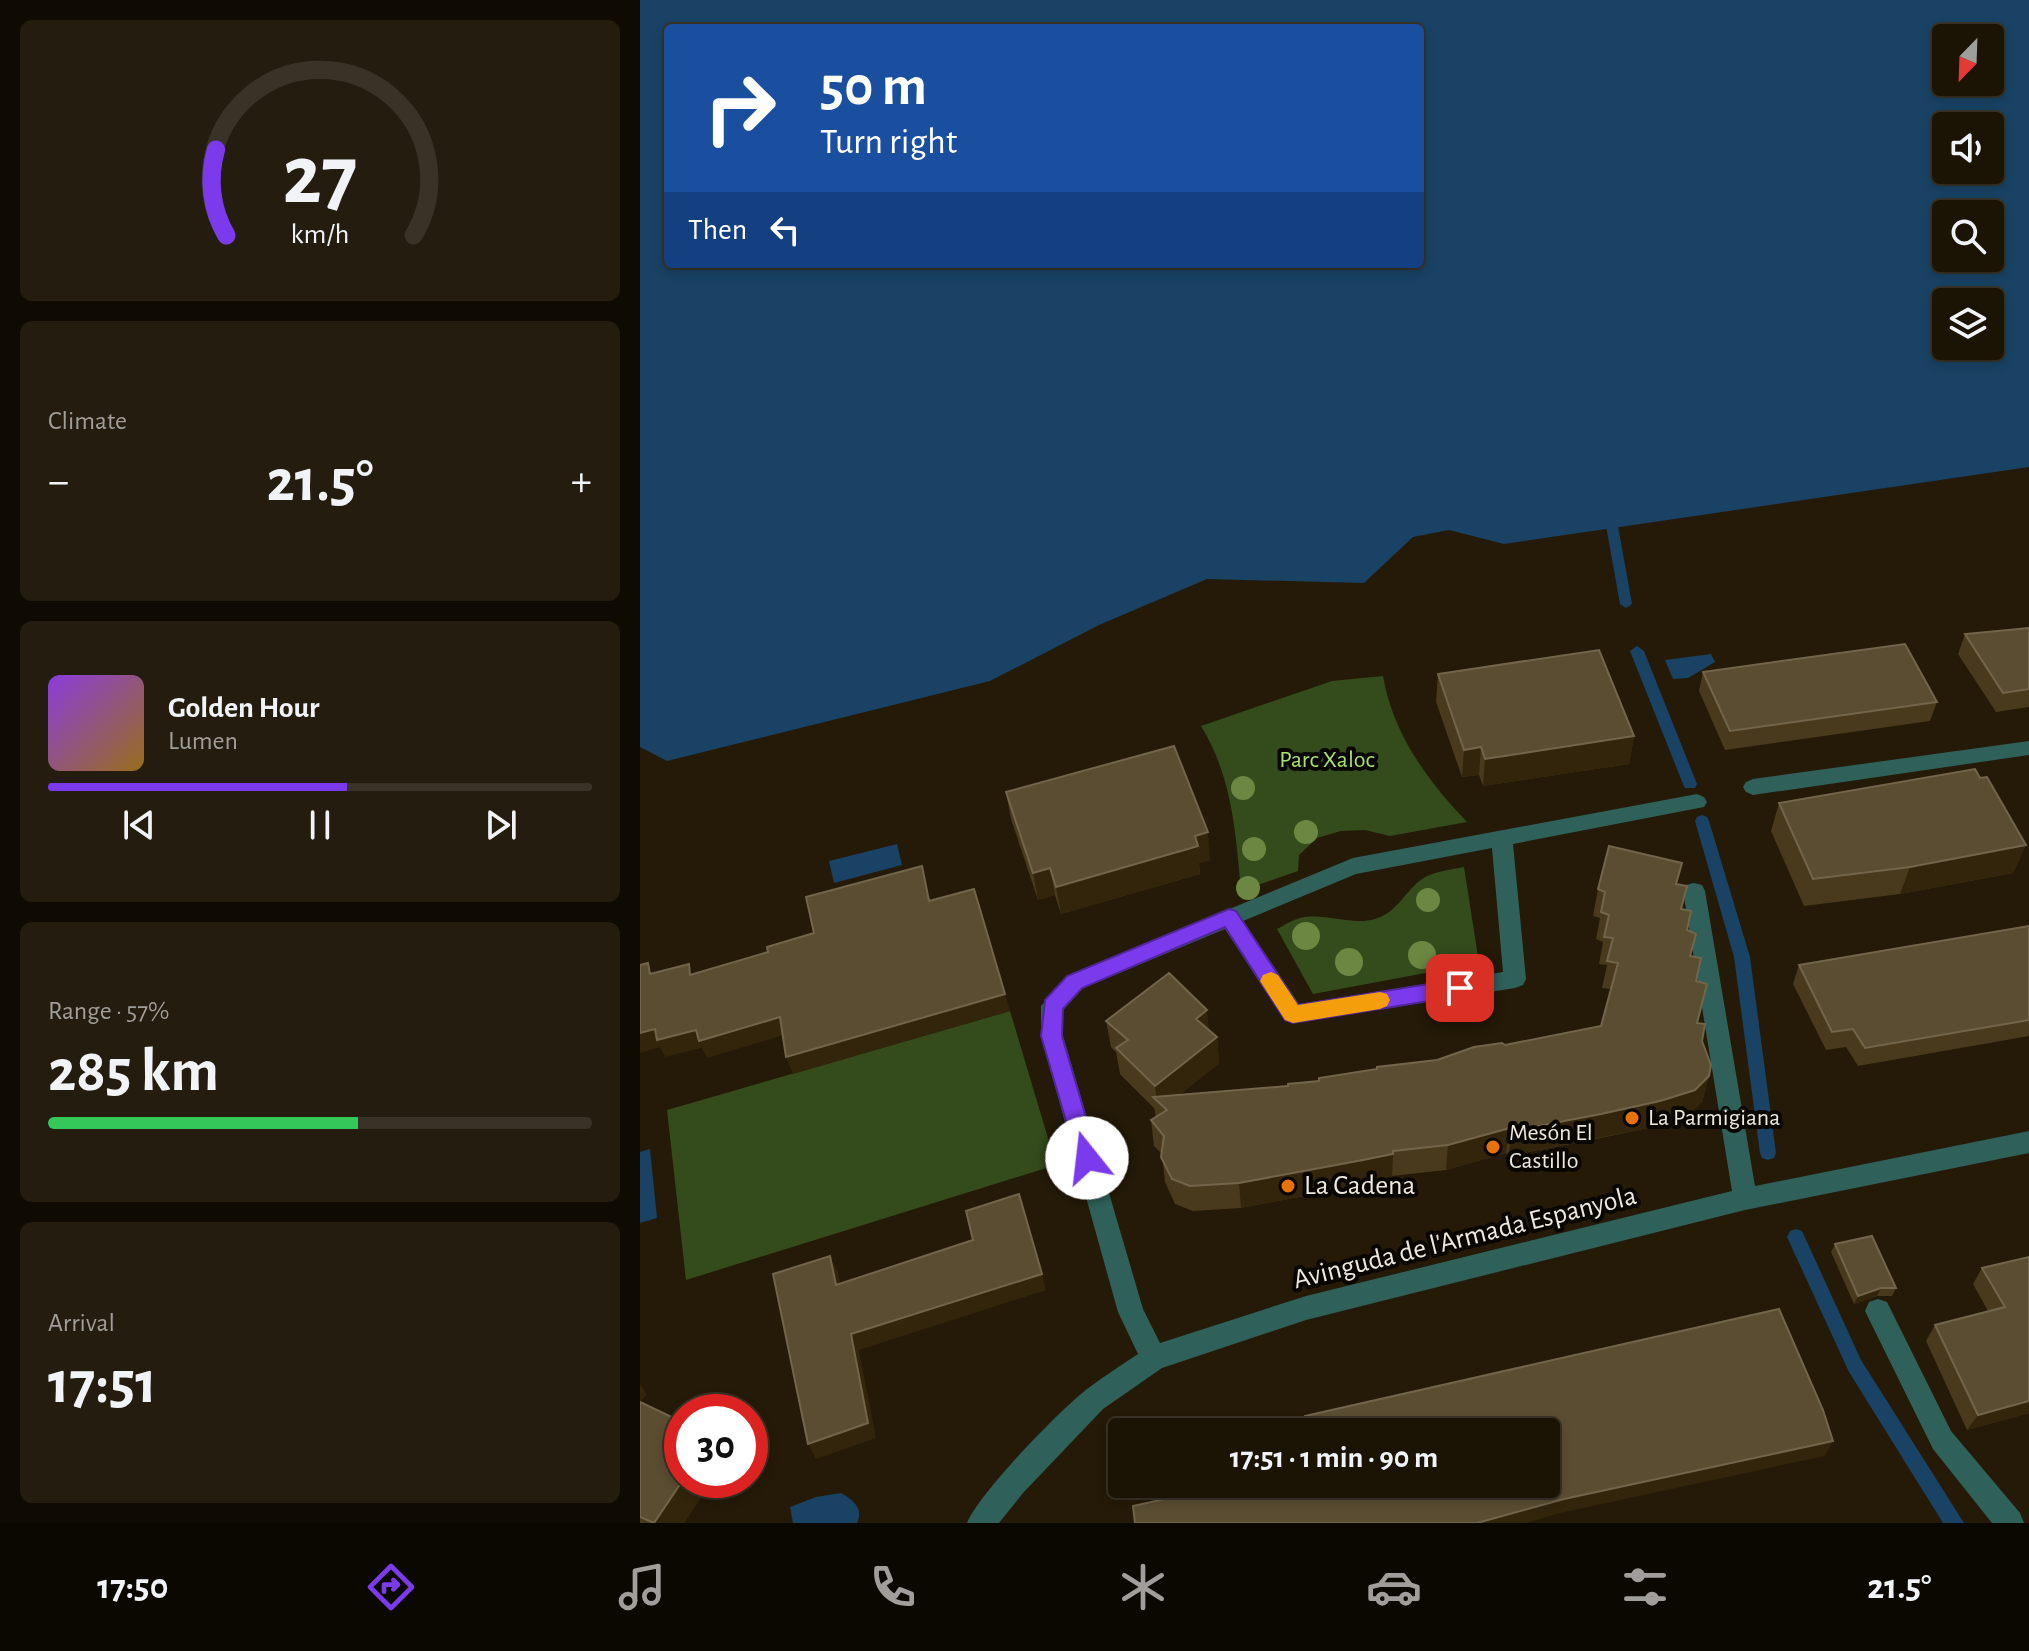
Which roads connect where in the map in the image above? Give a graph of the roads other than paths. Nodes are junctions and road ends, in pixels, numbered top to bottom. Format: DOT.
graph roads {
  1 [pos="2029,748"];
  2 [pos="1753,787"];
  3 [pos="1697,802"];
  4 [pos="1502,838"];
  5 [pos="1694,891"];
  6 [pos="1229,917"];
  7 [pos="2029,1142"];
  8 [pos="1745,1199"];
  9 [pos="1878,1311"];
  10 [pos="1154,1358"];
  11 [pos="981,1523"];
  12 [pos="2010,1523"];
  1 -- 2 [label="street"];
  3 -- 4 [label="street"];
  4 -- 6 [label="street"];
  4 -- 6 [label="street"];
  5 -- 8 [label="street"];
  6 -- 10 [label="street"];
  7 -- 8 [label="street, Avinguda de l'Armada Espanyola"];
  8 -- 10 [label="street, Avinguda de l'Armada Espanyola"];
  9 -- 12 [label="street"];
  10 -- 11 [label="street, Avinguda de l'Armada Espanyola"];
}
